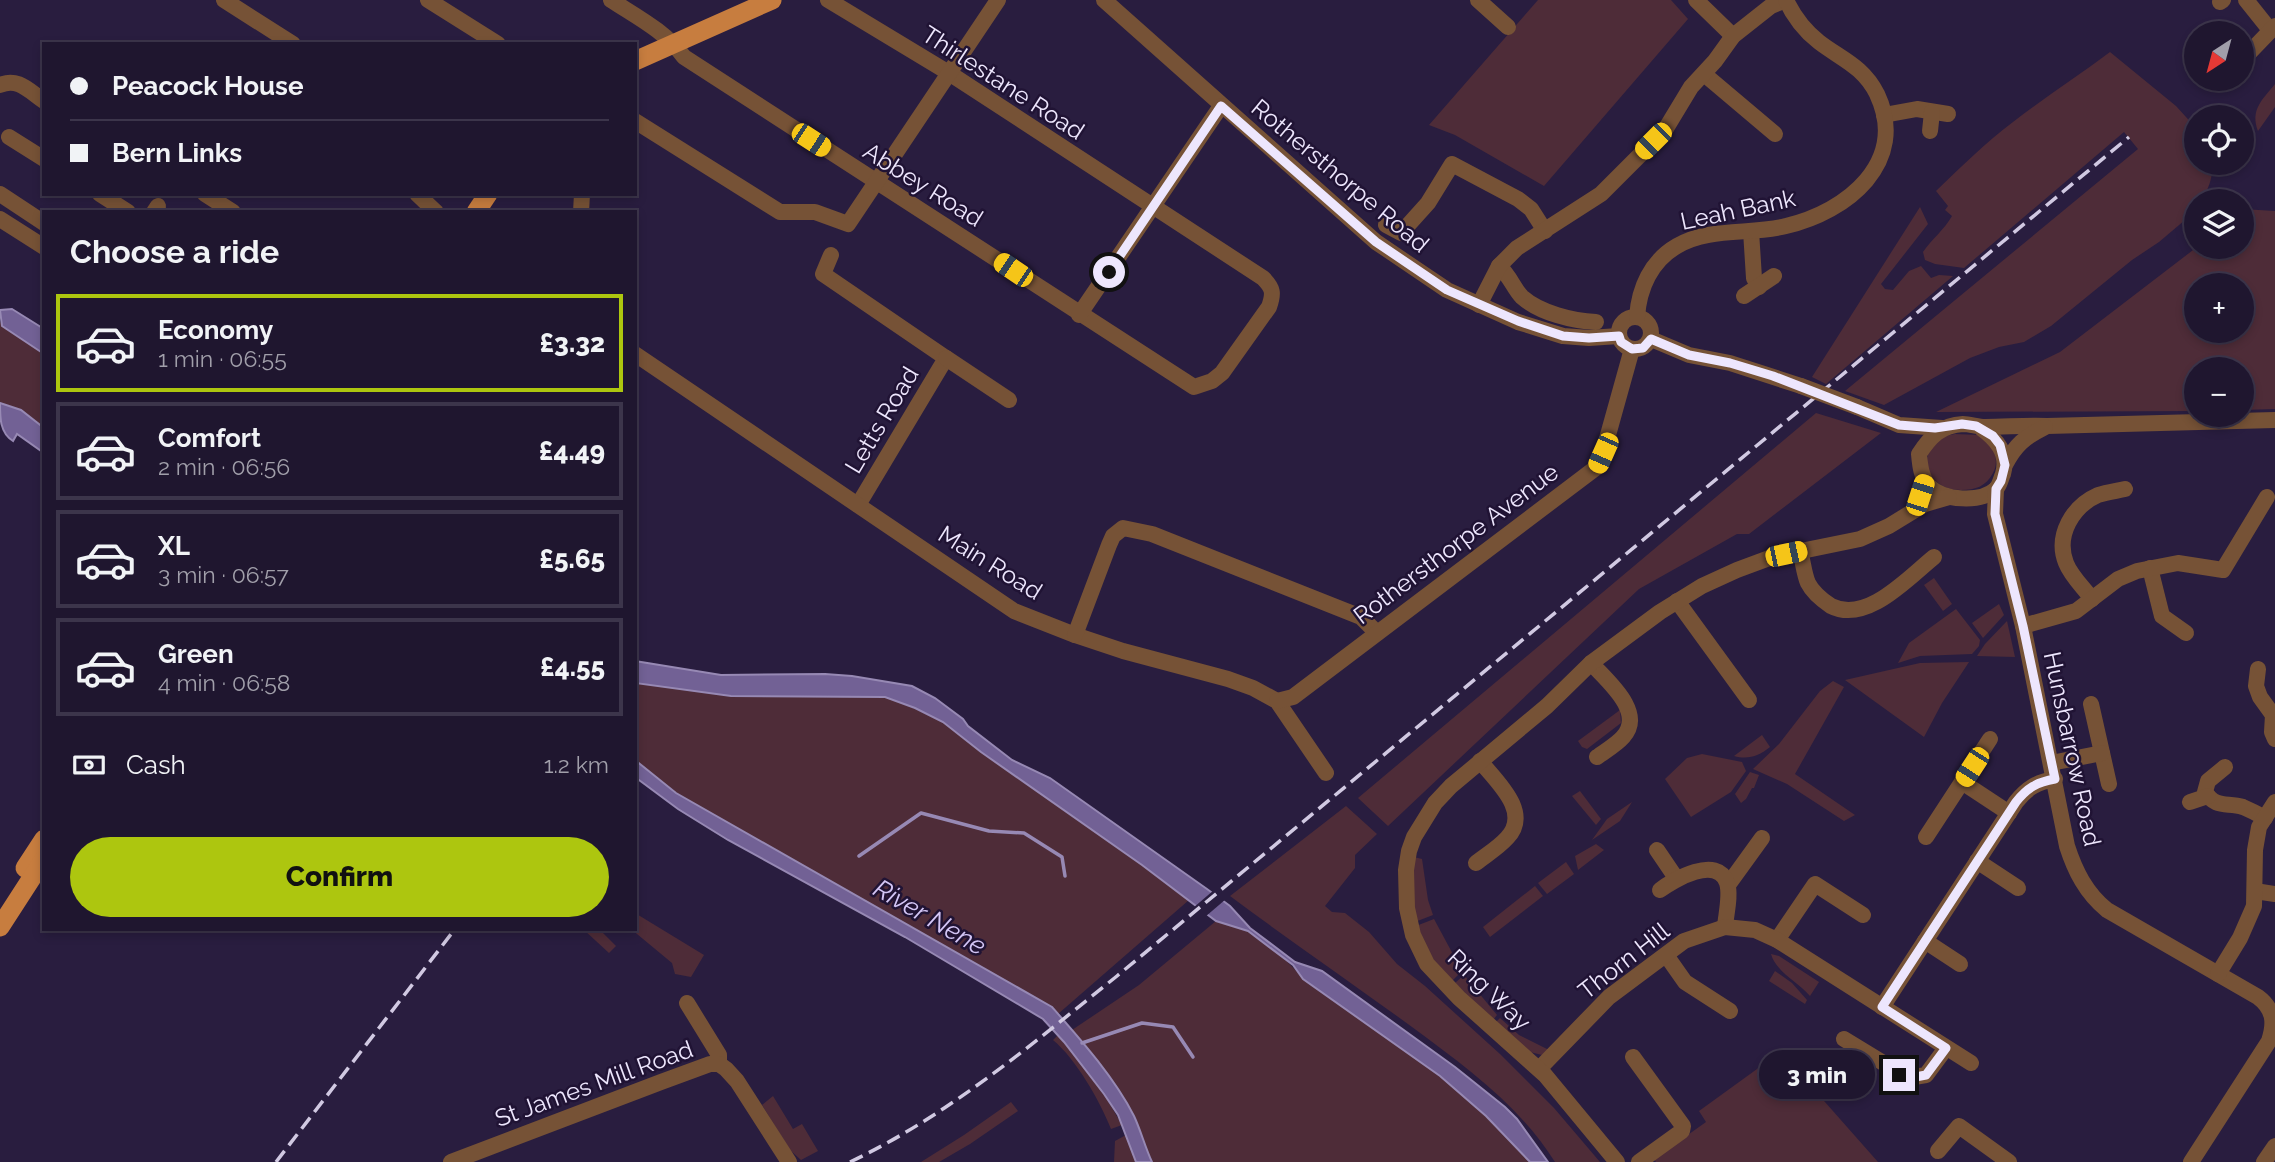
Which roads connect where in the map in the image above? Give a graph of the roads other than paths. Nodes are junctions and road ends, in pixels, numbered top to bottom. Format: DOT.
graph roads {
  1 [pos="224,0"];
  2 [pos="428,0"];
  3 [pos="611,0"];
  4 [pos="772,0"];
  5 [pos="828,0"];
  6 [pos="998,0"];
  7 [pos="1104,0"];
  8 [pos="1478,0"];
  9 [pos="1696,0"];
  10 [pos="1786,0"];
  11 [pos="2246,0"];
  12 [pos="1508,27"];
  13 [pos="2273,28"];
  14 [pos="1733,36"];
  15 [pos="290,42"];
  16 [pos="495,42"];
  17 [pos="675,45"];
  18 [pos="2254,48"];
  19 [pos="637,54"];
  20 [pos="637,60"];
  21 [pos="949,73"];
  22 [pos="1704,74"];
  23 [pos="0,85"];
  24 [pos="42,100"];
  25 [pos="1221,106"];
  26 [pos="1884,115"];
  27 [pos="637,122"];
  28 [pos="1930,131"];
  29 [pos="1775,134"];
  30 [pos="9,137"];
  31 [pos="42,158"];
  32 [pos="875,181"];
  33 [pos="0,194"];
  34 [pos="103,196"];
  35 [pos="208,196"];
  36 [pos="419,196"];
  37 [pos="1152,206"];
  38 [pos="125,210"];
  39 [pos="230,210"];
  40 [pos="434,210"];
  41 [pos="0,219"];
  42 [pos="42,222"];
  43 [pos="1386,225"];
  44 [pos="1545,231"];
  45 [pos="1751,231"];
  46 [pos="42,246"];
  47 [pos="831,255"];
  48 [pos="1499,266"];
  49 [pos="1774,276"];
  50 [pos="1759,287"];
  51 [pos="1744,296"];
  52 [pos="1479,306"];
  53 [pos="1079,315"];
  54 [pos="1637,317"];
  55 [pos="1596,322"];
  56 [pos="1619,336"];
  57 [pos="1651,339"];
  58 [pos="1632,349"];
  59 [pos="637,355"];
  60 [pos="946,358"];
  61 [pos="1009,400"];
  62 [pos="2275,420"];
  63 [pos="1899,425"];
  64 [pos="2047,426"];
  65 [pos="1942,428"];
  66 [pos="1981,428"];
  67 [pos="1919,454"];
  68 [pos="2005,465"];
  69 [pos="1925,479"];
  70 [pos="1996,489"];
  71 [pos="2125,489"];
  72 [pos="1949,497"];
  73 [pos="1976,497"];
  74 [pos="2267,497"];
  75 [pos="858,505"];
  76 [pos="1907,514"];
  77 [pos="1995,514"];
  78 [pos="1800,551"];
  79 [pos="1934,557"];
  80 [pos="2150,568"];
  81 [pos="2092,598"];
  82 [pos="1677,601"];
  83 [pos="2023,626"];
  84 [pos="1377,632"];
  85 [pos="2186,633"];
  86 [pos="1075,635"];
  87 [pos="1591,663"];
  88 [pos="2258,669"];
  89 [pos="1748,691"];
  90 [pos="1277,701"];
  91 [pos="2091,704"];
  92 [pos="2275,739"];
  93 [pos="1980,745"];
  94 [pos="2102,753"];
  95 [pos="1597,757"];
  96 [pos="1480,761"];
  97 [pos="2225,766"];
  98 [pos="2053,771"];
  99 [pos="1326,773"];
  100 [pos="1962,782"];
  101 [pos="2109,785"];
  102 [pos="2208,796"];
  103 [pos="2190,802"];
  104 [pos="2275,802"];
  105 [pos="2008,813"];
  106 [pos="1919,816"];
  107 [pos="2265,818"];
  108 [pos="42,842"];
  109 [pos="1761,847"];
  110 [pos="1657,850"];
  111 [pos="1481,852"];
  112 [pos="1977,861"];
  113 [pos="42,862"];
  114 [pos="1676,878"];
  115 [pos="1728,885"];
  116 [pos="2018,888"];
  117 [pos="1660,890"];
  118 [pos="2255,891"];
  119 [pos="2275,894"];
  120 [pos="0,903"];
  121 [pos="1863,915"];
  122 [pos="0,927"];
  123 [pos="1724,927"];
  124 [pos="1777,940"];
  125 [pos="1925,941"];
  126 [pos="1666,955"];
  127 [pos="1960,964"];
  128 [pos="2218,974"];
  129 [pos="687,1003"];
  130 [pos="1882,1007"];
  131 [pos="1730,1011"];
  132 [pos="2274,1017"];
  133 [pos="1844,1039"];
  134 [pos="1946,1048"];
  135 [pos="1633,1057"];
  136 [pos="1971,1063"];
  137 [pos="719,1064"];
  138 [pos="1539,1069"];
  139 [pos="1696,1120"];
  140 [pos="1682,1131"];
  141 [pos="2275,1146"];
  142 [pos="1938,1151"];
  143 [pos="451,1162"];
  144 [pos="789,1162"];
  145 [pos="1617,1162"];
  146 [pos="1639,1162"];
  147 [pos="2009,1162"];
  148 [pos="2191,1162"];
  149 [pos="2265,1162"];
  1 -- 15 [label="street"];
  2 -- 16 [label="street"];
  3 -- 17 [label="street, Abbey Road"];
  4 -- 17 [label="main road"];
  5 -- 21 [label="street, Thirlestane Road"];
  6 -- 21 [label="street"];
  7 -- 25 [label="street, Rothersthorpe Road"];
  8 -- 12 [label="street"];
  9 -- 14 [label="street"];
  10 -- 14 [label="street"];
  10 -- 26 [label="street, Leah Bank"];
  11 -- 13 [label="street"];
  13 -- 18 [label="street"];
  14 -- 22 [label="street"];
  17 -- 19 [label="main road"];
  17 -- 20 [label="main road"];
  17 -- 32 [label="street, Abbey Road"];
  21 -- 32 [label="street"];
  21 -- 37 [label="street, Thirlestane Road"];
  22 -- 29 [label="street"];
  22 -- 44 [label="street"];
  23 -- 24 [label="street"];
  25 -- 37 [label="street"];
  25 -- 52 [label="street, Rothersthorpe Road"];
  26 -- 28 [label="street"];
  26 -- 45 [label="street, Leah Bank"];
  27 -- 32 [label="street"];
  30 -- 31 [label="street"];
  32 -- 53 [label="street, Abbey Road"];
  33 -- 42 [label="street"];
  34 -- 38 [label="street"];
  35 -- 39 [label="street"];
  36 -- 40 [label="street"];
  37 -- 53 [label="street"];
  37 -- 53 [label="street, Thirlestane Road"];
  41 -- 46 [label="street"];
  43 -- 44 [label="street"];
  44 -- 48 [label="street"];
  45 -- 50 [label="street"];
  45 -- 54 [label="street, Leah Bank"];
  47 -- 60 [label="street, Letts Road"];
  48 -- 52 [label="street"];
  48 -- 55 [label="street"];
  49 -- 50 [label="street"];
  50 -- 51 [label="street"];
  52 -- 56 [label="street, Rothersthorpe Road"];
  54 -- 56 [label="street"];
  54 -- 57 [label="street"];
  56 -- 58 [label="street"];
  57 -- 58 [label="street"];
  57 -- 63 [label="street, bridge"];
  58 -- 84 [label="street, Rothersthorpe Avenue"];
  59 -- 75 [label="street, Main Road"];
  60 -- 61 [label="street, Letts Road"];
  60 -- 75 [label="street, Letts Road"];
  62 -- 64 [label="street"];
  63 -- 65 [label="street"];
  63 -- 67 [label="street"];
  64 -- 66 [label="street"];
  64 -- 68 [label="street"];
  65 -- 66 [label="street"];
  65 -- 67 [label="street"];
  66 -- 68 [label="street"];
  67 -- 69 [label="street"];
  68 -- 70 [label="street"];
  69 -- 72 [label="street"];
  69 -- 76 [label="street"];
  70 -- 73 [label="street"];
  70 -- 77 [label="street, Hunsbarrow Road"];
  71 -- 81 [label="street"];
  72 -- 73 [label="street"];
  72 -- 76 [label="street, Ring Way"];
  73 -- 77 [label="street"];
  74 -- 80 [label="street"];
  75 -- 86 [label="street, Main Road"];
  76 -- 78 [label="street, Ring Way"];
  77 -- 83 [label="street, Hunsbarrow Road"];
  78 -- 79 [label="street"];
  78 -- 82 [label="street, Ring Way"];
  80 -- 81 [label="street"];
  80 -- 85 [label="street"];
  81 -- 83 [label="street"];
  82 -- 87 [label="street, Ring Way"];
  82 -- 89 [label="street"];
  83 -- 98 [label="street, Hunsbarrow Road"];
  84 -- 86 [label="street"];
  84 -- 90 [label="street, Rothersthorpe Avenue"];
  86 -- 90 [label="street, Main Road"];
  87 -- 95 [label="street"];
  87 -- 96 [label="street, Ring Way"];
  88 -- 92 [label="street"];
  90 -- 99 [label="street, Main Road"];
  91 -- 94 [label="street"];
  93 -- 100 [label="street"];
  94 -- 98 [label="street"];
  94 -- 101 [label="street"];
  96 -- 111 [label="street"];
  96 -- 138 [label="street, Ring Way"];
  97 -- 102 [label="street"];
  98 -- 105 [label="street"];
  98 -- 128 [label="street, Hunsbarrow Road"];
  100 -- 105 [label="street"];
  100 -- 106 [label="street"];
  102 -- 103 [label="street"];
  102 -- 107 [label="street"];
  104 -- 107 [label="street"];
  105 -- 112 [label="street"];
  107 -- 118 [label="street"];
  108 -- 120 [label="main road"];
  109 -- 115 [label="street"];
  110 -- 114 [label="street"];
  112 -- 116 [label="street"];
  112 -- 125 [label="street"];
  113 -- 122 [label="main road"];
  114 -- 115 [label="street"];
  114 -- 117 [label="street"];
  115 -- 123 [label="street"];
  118 -- 119 [label="street"];
  118 -- 128 [label="street"];
  121 -- 124 [label="street"];
  123 -- 124 [label="street, Thorn Hill"];
  123 -- 126 [label="street, Thorn Hill"];
  124 -- 130 [label="street, Thorn Hill"];
  125 -- 127 [label="street"];
  125 -- 130 [label="street"];
  126 -- 131 [label="street"];
  126 -- 138 [label="street, Thorn Hill"];
  128 -- 132 [label="street, Hunsbarrow Road"];
  129 -- 137 [label="street"];
  130 -- 134 [label="street, Thorn Hill"];
  132 -- 148 [label="street, Hunsbarrow Road"];
  133 -- 134 [label="street"];
  134 -- 136 [label="street, Thorn Hill"];
  135 -- 140 [label="street"];
  137 -- 143 [label="street, St James Mill Road"];
  137 -- 144 [label="street, St James Mill Road"];
  138 -- 145 [label="street, Ring Way"];
  139 -- 140 [label="street"];
  140 -- 146 [label="street"];
  141 -- 149 [label="street"];
  142 -- 147 [label="street"];
}
